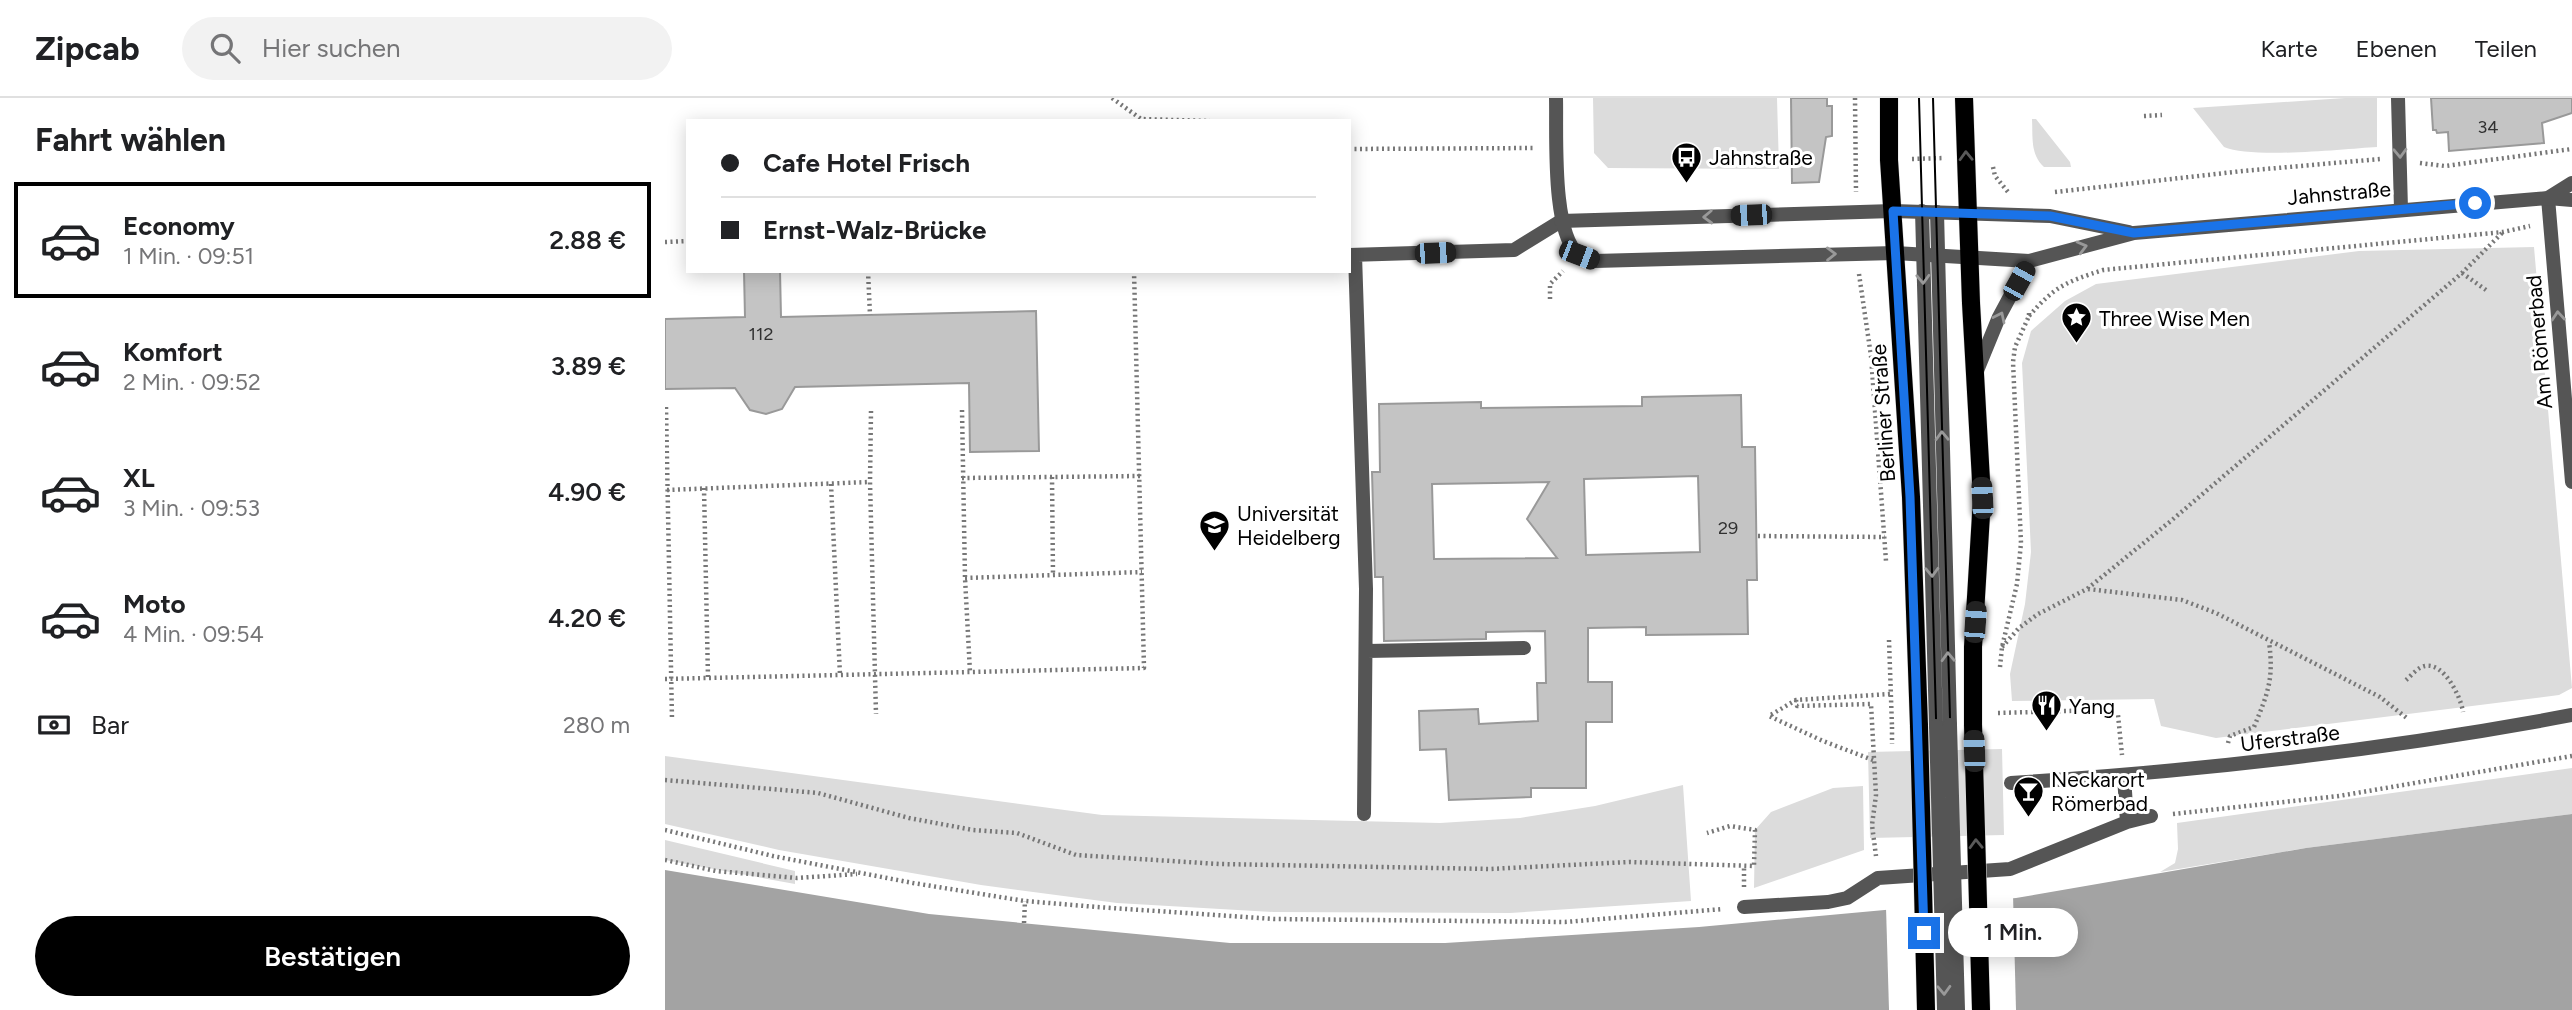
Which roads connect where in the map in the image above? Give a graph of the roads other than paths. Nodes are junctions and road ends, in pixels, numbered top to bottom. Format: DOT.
graph roads {
  1 [pos="1556,98"];
  2 [pos="1889,98"];
  3 [pos="1964,98"];
  4 [pos="2398,98"];
  5 [pos="2572,183"];
  6 [pos="2548,198"];
  7 [pos="2572,200"];
  8 [pos="2402,209"];
  9 [pos="1893,211"];
  10 [pos="1929,211"];
  11 [pos="1968,214"];
  12 [pos="1561,221"];
  13 [pos="2134,233"];
  14 [pos="1895,253"];
  15 [pos="1930,253"];
  16 [pos="1352,255"];
  17 [pos="1969,256"];
  18 [pos="2029,261"];
  19 [pos="1975,374"];
  20 [pos="2572,482"];
  21 [pos="1524,648"];
  22 [pos="1367,652"];
  23 [pos="2572,715"];
  24 [pos="1935,726"];
  25 [pos="2124,776"];
  26 [pos="2011,782"];
  27 [pos="1364,814"];
  28 [pos="2151,816"];
  29 [pos="2127,822"];
  30 [pos="1744,907"];
  31 [pos="1926,1010"];
  32 [pos="1944,1010"];
  33 [pos="1958,1010"];
  34 [pos="1981,1010"];
  1 -- 12 [label="street"];
  2 -- 9 [label="main road, Berliner Straße"];
  11 -- 3 [label="main road, one-way"];
  4 -- 8 [label="street, one-way"];
  5 -- 6 [label="street, Jahnstraße"];
  6 -- 7 [label="street, Jahnstraße"];
  6 -- 8 [label="street, Jahnstraße"];
  20 -- 6 [label="street, Am Römerbad, one-way"];
  8 -- 13 [label="street, Jahnstraße"];
  9 -- 10 [label="street, Jahnstraße"];
  9 -- 12 [label="street, Jahnstraße, one-way"];
  9 -- 14 [label="main road, Berliner Straße"];
  10 -- 11 [label="street, Jahnstraße"];
  10 -- 15 [label="street"];
  11 -- 13 [label="street, Jahnstraße"];
  11 -- 17 [label="main road"];
  12 -- 14 [label="street, Jahnstraße, one-way"];
  12 -- 16 [label="street"];
  18 -- 13 [label="street, Jahnstraße, one-way"];
  14 -- 15 [label="street, Jahnstraße"];
  14 -- 24 [label="main road, Berliner Straße"];
  15 -- 17 [label="street, Jahnstraße"];
  15 -- 24 [label="street"];
  16 -- 22 [label="street"];
  17 -- 18 [label="street, Jahnstraße"];
  17 -- 19 [label="main road"];
  19 -- 18 [label="street, one-way"];
  34 -- 19 [label="main road, one-way, bridge"];
  21 -- 22 [label="street"];
  22 -- 27 [label="street"];
  23 -- 25 [label="street, Uferstraße"];
  24 -- 31 [label="main road, Berliner Straße, bridge"];
  24 -- 32 [label="street, one-way, bridge"];
  24 -- 33 [label="street, bridge"];
  25 -- 26 [label="street, Uferstraße"];
  25 -- 29 [label="street"];
  28 -- 29 [label="street"];
  29 -- 30 [label="street"];
}
